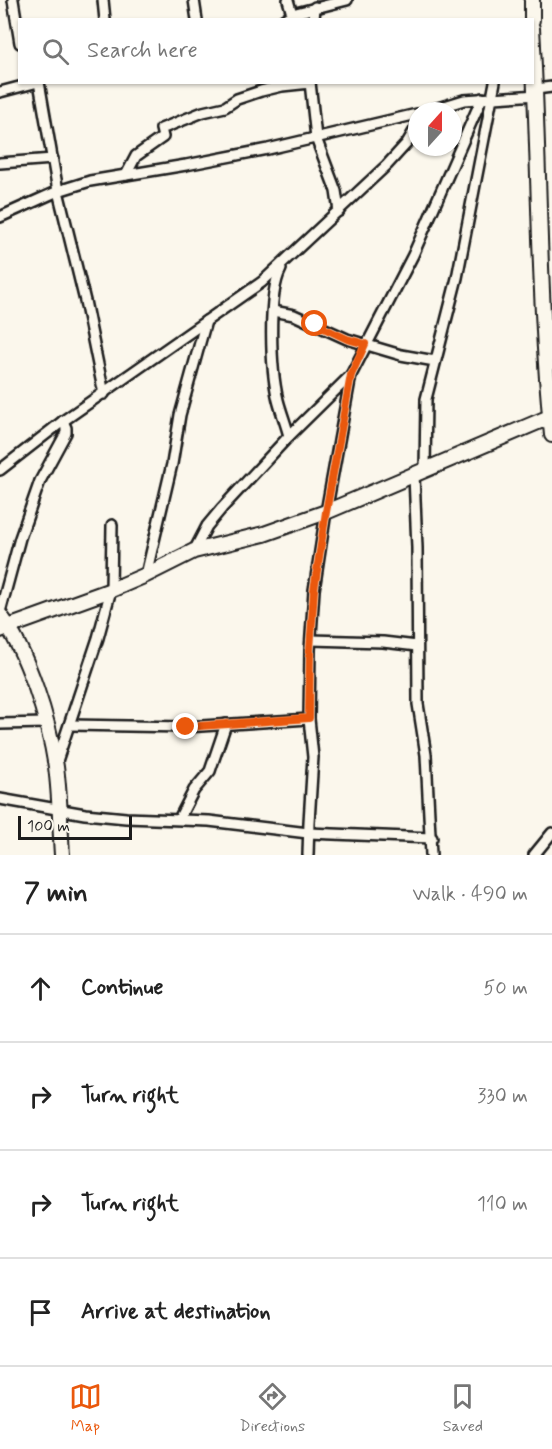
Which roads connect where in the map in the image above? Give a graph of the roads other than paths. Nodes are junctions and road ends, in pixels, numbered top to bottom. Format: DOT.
graph roads {
  1 [pos="13,0"];
  2 [pos="102,0"];
  3 [pos="194,0"];
  4 [pos="288,0"];
  5 [pos="347,0"];
  6 [pos="532,0"];
  7 [pos="315,7"];
  8 [pos="292,14"];
  9 [pos="105,18"];
  10 [pos="198,18"];
  11 [pos="286,18"];
  12 [pos="314,18"];
  13 [pos="532,18"];
  14 [pos="18,31"];
  15 [pos="534,56"];
  16 [pos="25,84"];
  17 [pos="39,84"];
  18 [pos="301,84"];
  19 [pos="310,84"];
  20 [pos="494,84"];
  21 [pos="552,89"];
  22 [pos="0,92"];
  23 [pos="536,92"];
  24 [pos="487,97"];
  25 [pos="455,102"];
  26 [pos="408,116"];
  27 [pos="316,138"];
  28 [pos="408,142"];
  29 [pos="53,159"];
  30 [pos="0,163"];
  31 [pos="126,175"];
  32 [pos="58,191"];
  33 [pos="339,211"];
  34 [pos="0,217"];
  35 [pos="284,264"];
  36 [pos="273,311"];
  37 [pos="206,321"];
  38 [pos="365,344"];
  39 [pos="435,361"];
  40 [pos="351,375"];
  41 [pos="104,393"];
  42 [pos="551,417"];
  43 [pos="63,421"];
  44 [pos="552,435"];
  45 [pos="289,436"];
  46 [pos="0,470"];
  47 [pos="419,473"];
  48 [pos="326,512"];
  49 [pos="112,525"];
  50 [pos="194,551"];
  51 [pos="146,575"];
  52 [pos="111,590"];
  53 [pos="2,621"];
  54 [pos="311,640"];
  55 [pos="417,646"];
  56 [pos="309,718"];
  57 [pos="46,723"];
  58 [pos="0,724"];
  59 [pos="226,724"];
  60 [pos="70,725"];
  61 [pos="56,766"];
  62 [pos="0,799"];
  63 [pos="59,809"];
  64 [pos="179,819"];
  65 [pos="308,833"];
  66 [pos="552,833"];
  67 [pos="432,838"];
  68 [pos="62,855"];
  69 [pos="309,855"];
  70 [pos="431,855"];
  71 [pos="534,855"];
  1 -- 14 [label="street"];
  2 -- 9 [label="street"];
  3 -- 10 [label="street"];
  4 -- 8 [label="street"];
  5 -- 7 [label="street"];
  6 -- 13 [label="street"];
  7 -- 8 [label="street"];
  7 -- 12 [label="street"];
  8 -- 11 [label="street"];
  15 -- 23 [label="street"];
  16 -- 22 [label="street"];
  17 -- 29 [label="street"];
  18 -- 31 [label="street"];
  19 -- 27 [label="street"];
  20 -- 24 [label="street"];
  21 -- 23 [label="street"];
  23 -- 24 [label="street"];
  23 -- 42 [label="street"];
  24 -- 25 [label="street"];
  24 -- 38 [label="street"];
  24 -- 39 [label="street"];
  26 -- 27 [label="street"];
  27 -- 31 [label="street"];
  27 -- 33 [label="street"];
  28 -- 33 [label="street"];
  29 -- 30 [label="street"];
  29 -- 32 [label="street"];
  31 -- 32 [label="street"];
  32 -- 34 [label="street"];
  32 -- 41 [label="street"];
  33 -- 35 [label="street"];
  35 -- 36 [label="street"];
  35 -- 37 [label="street"];
  36 -- 38 [label="street"];
  36 -- 45 [label="street"];
  37 -- 41 [label="street"];
  37 -- 51 [label="street"];
  38 -- 39 [label="street"];
  38 -- 40 [label="street"];
  39 -- 47 [label="street"];
  40 -- 45 [label="street"];
  40 -- 48 [label="street"];
  41 -- 43 [label="street"];
  42 -- 44 [label="street"];
  42 -- 47 [label="street"];
  43 -- 46 [label="street"];
  43 -- 53 [label="street"];
  45 -- 50 [label="street"];
  47 -- 48 [label="street"];
  47 -- 55 [label="street"];
  48 -- 50 [label="street"];
  48 -- 54 [label="street"];
  49 -- 52 [label="street"];
  50 -- 51 [label="street"];
  51 -- 52 [label="street"];
  52 -- 53 [label="street"];
  52 -- 60 [label="street"];
  53 -- 57 [label="street"];
  54 -- 55 [label="street"];
  54 -- 56 [label="street"];
  55 -- 67 [label="street"];
  56 -- 59 [label="street"];
  56 -- 65 [label="street"];
  57 -- 58 [label="street"];
  57 -- 61 [label="street"];
  59 -- 60 [label="street"];
  59 -- 64 [label="street"];
  60 -- 61 [label="street"];
  61 -- 63 [label="street"];
  62 -- 63 [label="street"];
  63 -- 64 [label="street"];
  63 -- 68 [label="street"];
  64 -- 65 [label="street"];
  65 -- 67 [label="street"];
  65 -- 69 [label="street"];
  66 -- 71 [label="street"];
  67 -- 70 [label="street"];
}
